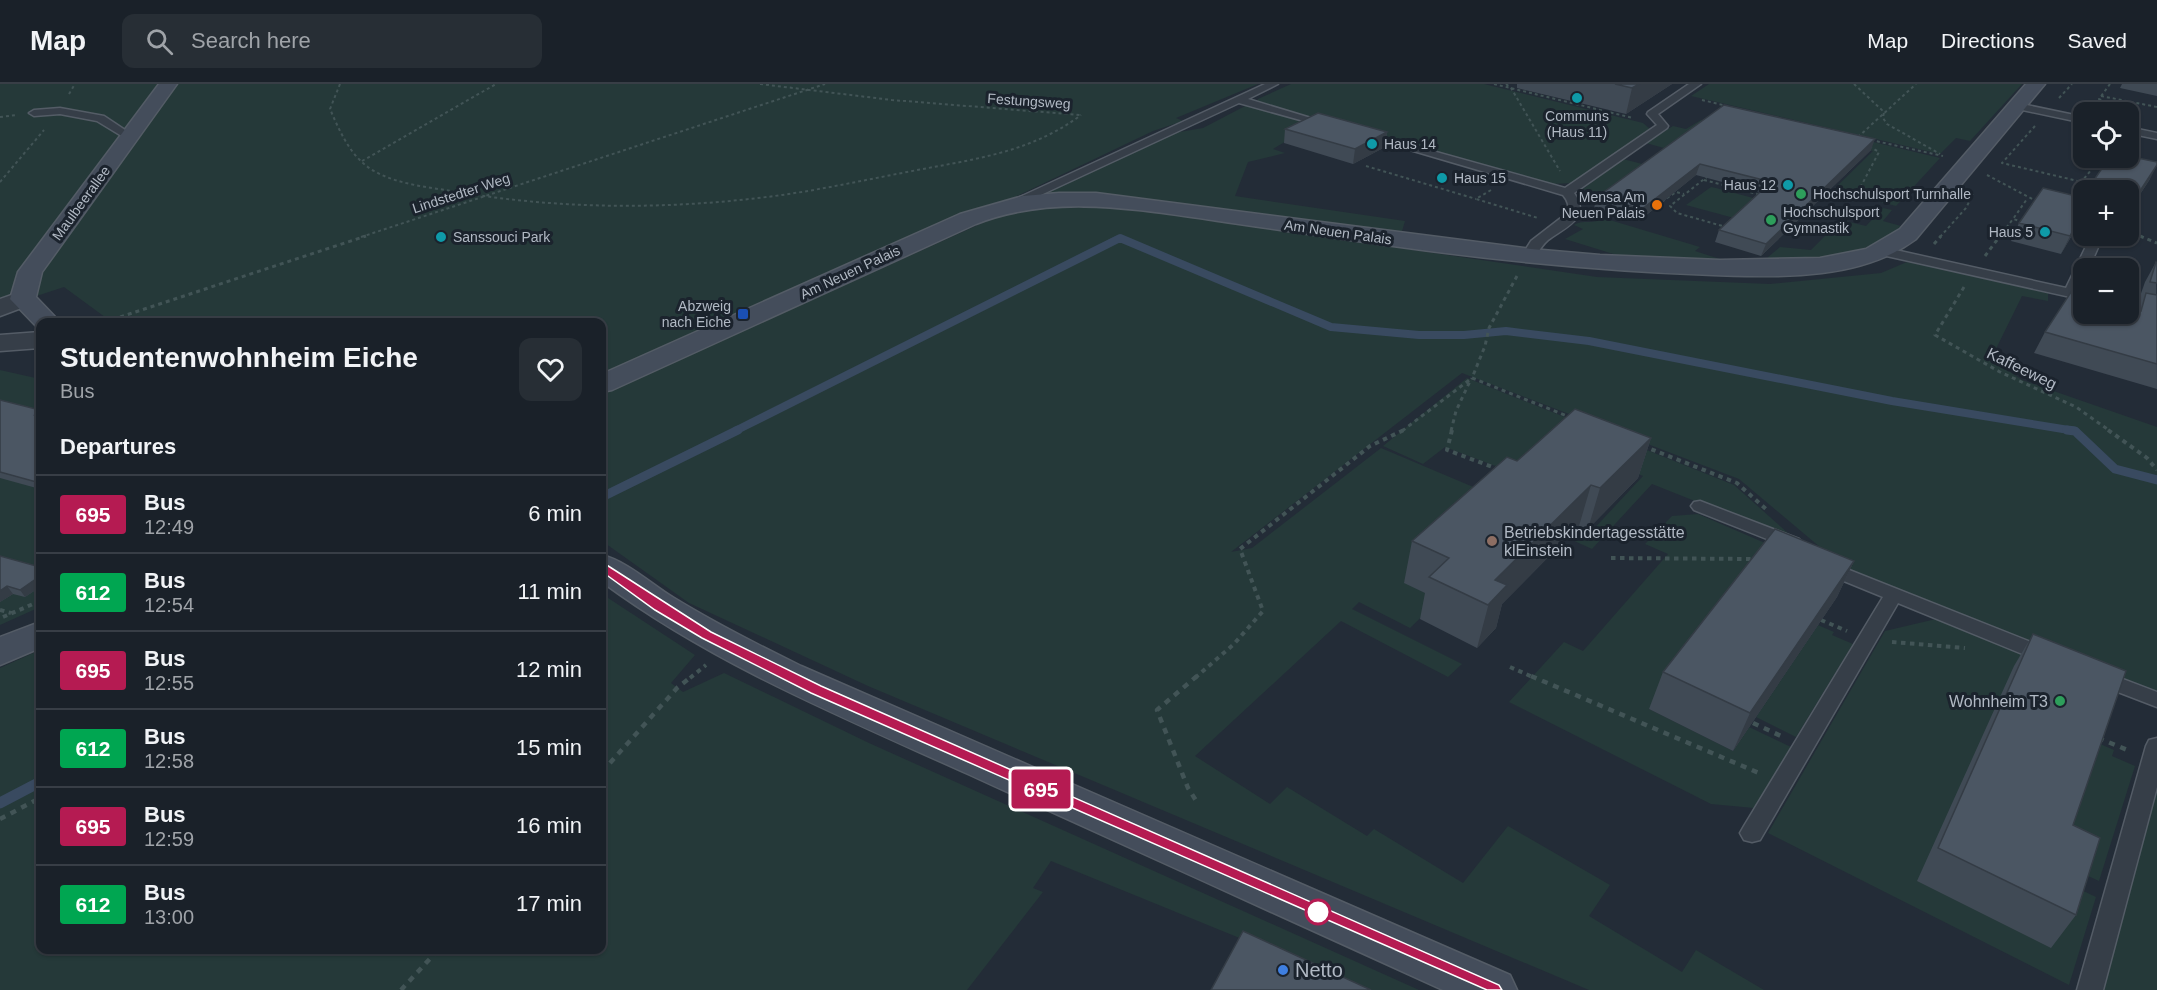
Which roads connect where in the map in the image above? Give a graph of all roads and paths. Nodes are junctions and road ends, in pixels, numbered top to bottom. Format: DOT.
graph roads {
  1 [pos="75,84"];
  2 [pos="168,84"];
  3 [pos="340,84"];
  4 [pos="496,84"];
  5 [pos="760,84"];
  6 [pos="825,84"];
  7 [pos="1273,84"];
  8 [pos="1494,84"];
  9 [pos="1506,84"];
  10 [pos="1696,84"];
  11 [pos="1854,84"];
  12 [pos="1905,84"];
  13 [pos="2036,84"];
  14 [pos="2072,84"];
  15 [pos="2110,84"];
  16 [pos="1915,85"];
  17 [pos="1511,88"];
  18 [pos="807,90"];
  19 [pos="1679,95"];
  20 [pos="2101,96"];
  21 [pos="1238,100"];
  22 [pos="2105,102"];
  23 [pos="2017,106"];
  24 [pos="2157,107"];
  25 [pos="1737,109"];
  26 [pos="60,111"];
  27 [pos="1884,112"];
  28 [pos="34,113"];
  29 [pos="2046,113"];
  30 [pos="13,115"];
  31 [pos="2,117"];
  32 [pos="2073,118"];
  33 [pos="1663,126"];
  34 [pos="2139,132"];
  35 [pos="129,136"];
  36 [pos="1857,136"];
  37 [pos="2157,136"];
  38 [pos="1940,156"];
  39 [pos="362,162"];
  40 [pos="1366,166"];
  41 [pos="1974,166"];
  42 [pos="2093,168"];
  43 [pos="1713,171"];
  44 [pos="1703,179"];
  45 [pos="2074,180"];
  46 [pos="2084,180"];
  47 [pos="0,182"];
  48 [pos="1742,183"];
  49 [pos="1735,188"];
  50 [pos="1492,189"];
  51 [pos="1567,192"];
  52 [pos="1755,193"];
  53 [pos="2073,193"];
  54 [pos="1684,194"];
  55 [pos="1765,196"];
  56 [pos="482,197"];
  57 [pos="1476,199"];
  58 [pos="1859,199"];
  59 [pos="2027,199"];
  60 [pos="2068,199"];
  61 [pos="1760,202"];
  62 [pos="2039,202"];
  63 [pos="1013,203"];
  64 [pos="1670,206"];
  65 [pos="2013,219"];
  66 [pos="2023,222"];
  67 [pos="1562,225"];
  68 [pos="1731,228"];
  69 [pos="2139,236"];
  70 [pos="2157,243"];
  71 [pos="1882,251"];
  72 [pos="1528,257"];
  73 [pos="1974,271"];
  74 [pos="2073,293"];
  75 [pos="11,303"];
  76 [pos="2139,308"];
  77 [pos="2157,312"];
  78 [pos="39,318"];
  79 [pos="117,318"];
  80 [pos="36,340"];
  81 [pos="0,343"];
  82 [pos="1472,378"];
  83 [pos="606,382"];
  84 [pos="1582,422"];
  85 [pos="1637,444"];
  86 [pos="1498,470"];
  87 [pos="2157,470"];
  88 [pos="1700,506"];
  89 [pos="1770,513"];
  90 [pos="1611,558"];
  91 [pos="1763,559"];
  92 [pos="606,569"];
  93 [pos="1894,594"];
  94 [pos="36,603"];
  95 [pos="0,610"];
  96 [pos="12,614"];
  97 [pos="0,619"];
  98 [pos="1821,620"];
  99 [pos="1837,627"];
  100 [pos="36,636"];
  101 [pos="0,652"];
  102 [pos="709,664"];
  103 [pos="1510,667"];
  104 [pos="2157,700"];
  105 [pos="1753,723"];
  106 [pos="1772,731"];
  107 [pos="2093,736"];
  108 [pos="2116,746"];
  109 [pos="2157,746"];
  110 [pos="606,768"];
  111 [pos="1782,783"];
  112 [pos="36,800"];
  113 [pos="1197,802"];
  114 [pos="0,819"];
  115 [pos="1752,833"];
  116 [pos="434,954"];
  117 [pos="401,990"];
  118 [pos="1493,990"];
  119 [pos="2090,990"];
  1 -- 26 [label="path"];
  2 -- 35 [label="street, Maulbeerallee"];
  3 -- 39 [label="path"];
  4 -- 39 [label="path"];
  5 -- 18 [label="path, Festungsweg"];
  6 -- 18 [label="path, Lindstedter Weg"];
  7 -- 21 [label="lane"];
  8 -- 17 [label="path"];
  9 -- 17 [label="path"];
  10 -- 19 [label="lane"];
  11 -- 27 [label="path"];
  12 -- 16 [label="path"];
  13 -- 23 [label="street, Am Neuen Palais"];
  14 -- 29 [label="path"];
  15 -- 20 [label="path"];
  16 -- 27 [label="path"];
  17 -- 33 [label="path"];
  17 -- 51 [label="path"];
  18 -- 56 [label="path, Lindstedter Weg"];
  18 -- 56 [label="path, Festungsweg"];
  19 -- 25 [label="path"];
  19 -- 33 [label="lane"];
  20 -- 22 [label="path"];
  20 -- 24 [label="path"];
  21 -- 51 [label="lane"];
  21 -- 63 [label="lane"];
  23 -- 29 [label="lane"];
  23 -- 41 [label="street, Am Neuen Palais"];
  26 -- 28 [label="lane"];
  26 -- 35 [label="lane"];
  26 -- 47 [label="path"];
  27 -- 36 [label="path"];
  27 -- 38 [label="path"];
  29 -- 32 [label="lane"];
  29 -- 45 [label="path"];
  30 -- 31 [label="path"];
  33 -- 51 [label="lane"];
  34 -- 37 [label="lane"];
  35 -- 75 [label="street, Maulbeerallee"];
  36 -- 38 [label="path"];
  36 -- 58 [label="path"];
  38 -- 41 [label="path"];
  39 -- 56 [label="path"];
  40 -- 57 [label="path"];
  41 -- 59 [label="path"];
  41 -- 71 [label="street, Am Neuen Palais"];
  42 -- 46 [label="path"];
  43 -- 44 [label="path"];
  44 -- 49 [label="path"];
  44 -- 54 [label="path"];
  48 -- 49 [label="path"];
  49 -- 52 [label="path"];
  50 -- 57 [label="path"];
  51 -- 67 [label="lane"];
  52 -- 55 [label="path"];
  52 -- 61 [label="path"];
  53 -- 60 [label="path"];
  54 -- 64 [label="path"];
  54 -- 64 [label="path"];
  56 -- 79 [label="path, Lindstedter Weg"];
  57 -- 67 [label="path"];
  59 -- 62 [label="path"];
  59 -- 65 [label="path"];
  63 -- 72 [label="street, Am Neuen Palais"];
  63 -- 83 [label="street, Am Neuen Palais"];
  64 -- 68 [label="path"];
  65 -- 66 [label="path"];
  65 -- 73 [label="path"];
  67 -- 72 [label="lane"];
  69 -- 70 [label="path"];
  71 -- 72 [label="street, Am Neuen Palais"];
  71 -- 73 [label="lane"];
  72 -- 82 [label="path"];
  73 -- 74 [label="lane"];
  73 -- 87 [label="path, Kaffeeweg"];
  75 -- 78 [label="street, Maulbeerallee"];
  76 -- 77 [label="lane"];
  80 -- 81 [label="street"];
  82 -- 84 [label="path"];
  82 -- 86 [label="path"];
  82 -- 113 [label="path"];
  85 -- 89 [label="path"];
  88 -- 93 [label="lane"];
  90 -- 91 [label="path"];
  92 -- 118 [label="street"];
  93 -- 104 [label="lane"];
  93 -- 111 [label="lane"];
  94 -- 96 [label="path"];
  95 -- 96 [label="path"];
  96 -- 97 [label="path"];
  98 -- 99 [label="path"];
  100 -- 101 [label="street"];
  102 -- 110 [label="path"];
  103 -- 111 [label="path"];
  105 -- 106 [label="path"];
  107 -- 108 [label="path"];
  109 -- 119 [label="lane"];
  111 -- 115 [label="lane"];
  112 -- 114 [label="path"];
  116 -- 117 [label="path"];
}
